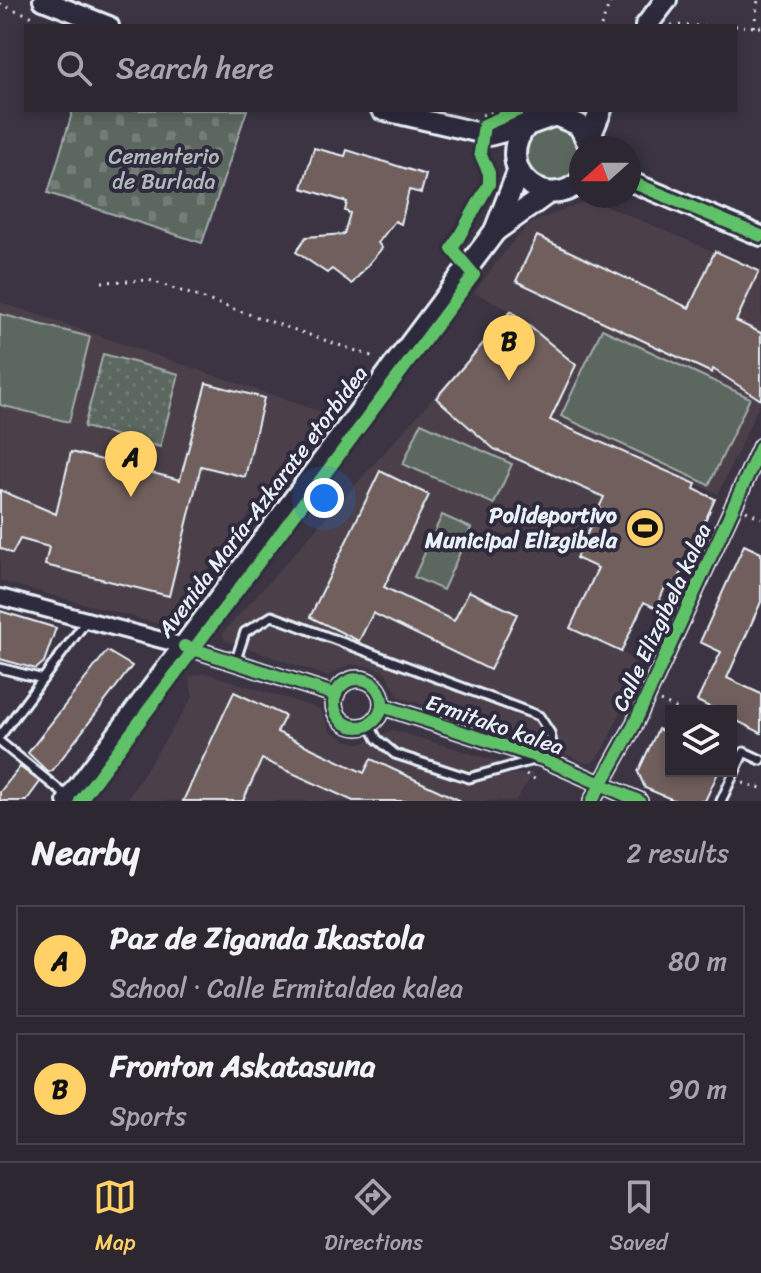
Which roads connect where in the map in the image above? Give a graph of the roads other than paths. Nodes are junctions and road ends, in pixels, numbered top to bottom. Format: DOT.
graph roads {
  1 [pos="43,0"];
  2 [pos="667,12"];
  3 [pos="104,24"];
  4 [pos="649,24"];
  5 [pos="390,112"];
  6 [pos="600,112"];
  7 [pos="558,113"];
  8 [pos="522,118"];
  9 [pos="485,134"];
  10 [pos="584,136"];
  11 [pos="593,136"];
  12 [pos="516,166"];
  13 [pos="641,186"];
  14 [pos="569,189"];
  15 [pos="548,193"];
  16 [pos="495,231"];
  17 [pos="761,236"];
  18 [pos="761,446"];
  19 [pos="0,597"];
  20 [pos="87,620"];
  21 [pos="184,646"];
  22 [pos="235,663"];
  23 [pos="0,668"];
  24 [pos="43,679"];
  25 [pos="336,695"];
  26 [pos="382,706"];
  27 [pos="369,724"];
  28 [pos="0,736"];
  29 [pos="0,742"];
  30 [pos="761,760"];
  31 [pos="550,761"];
  32 [pos="600,786"];
  33 [pos="68,800"];
  34 [pos="592,801"];
  35 [pos="639,801"];
  36 [pos="721,801"];
  1 -- 3 [label="street"];
  2 -- 4 [label="main road"];
  5 -- 9 [label="street"];
  6 -- 11 [label="main road"];
  7 -- 8 [label="main road"];
  7 -- 10 [label="main road"];
  8 -- 9 [label="main road"];
  8 -- 12 [label="main road"];
  9 -- 12 [label="main road"];
  12 -- 15 [label="main road"];
  12 -- 16 [label="main road"];
  13 -- 17 [label="street"];
  14 -- 15 [label="main road"];
  15 -- 16 [label="main road"];
  16 -- 21 [label="main road, Avenida María-Azkarate etorbidea"];
  18 -- 32 [label="street, Calle Elizgibela kalea"];
  19 -- 20 [label="street"];
  20 -- 21 [label="street"];
  20 -- 24 [label="lane"];
  21 -- 22 [label="street"];
  21 -- 33 [label="main road, Avenida María-Azkarate etorbidea"];
  22 -- 25 [label="street"];
  22 -- 31 [label="lane"];
  23 -- 24 [label="lane"];
  24 -- 28 [label="lane"];
  25 -- 26 [label="street, Ermitako kalea"];
  25 -- 27 [label="street"];
  26 -- 27 [label="street"];
  26 -- 31 [label="street, Ermitako kalea"];
  27 -- 31 [label="lane"];
  29 -- 33 [label="lane"];
  30 -- 36 [label="lane"];
  31 -- 32 [label="street, Ermitako kalea"];
  32 -- 34 [label="street, Calle Elizgibela kalea"];
  32 -- 35 [label="street, Ermitako kalea"];
}
